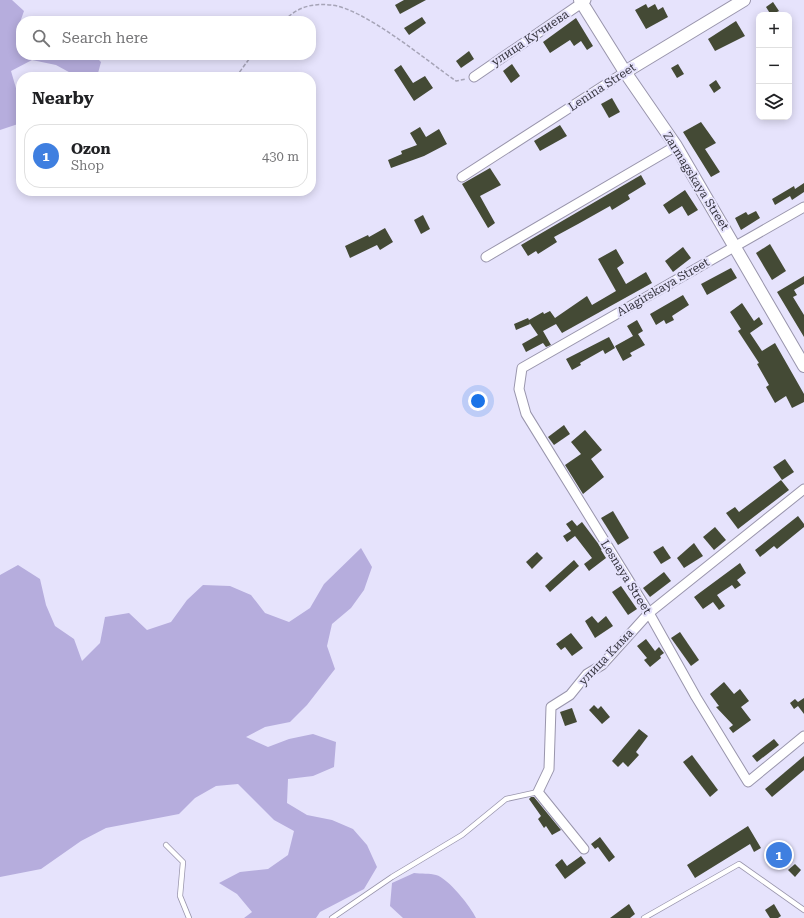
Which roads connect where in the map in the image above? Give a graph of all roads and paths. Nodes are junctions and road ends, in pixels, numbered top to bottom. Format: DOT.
graph roads {
  1 [pos="744,0"];
  2 [pos="582,1"];
  3 [pos="289,16"];
  4 [pos="248,60"];
  5 [pos="240,72"];
  6 [pos="625,72"];
  7 [pos="474,77"];
  8 [pos="676,146"];
  9 [pos="462,177"];
  10 [pos="804,207"];
  11 [pos="735,246"];
  12 [pos="486,257"];
  13 [pos="804,366"];
  14 [pos="522,368"];
  15 [pos="804,489"];
  16 [pos="649,614"];
  17 [pos="804,736"];
  18 [pos="538,792"];
  19 [pos="166,845"];
  20 [pos="584,849"];
  21 [pos="804,910"];
  22 [pos="189,918"];
  23 [pos="332,918"];
  24 [pos="644,918"];
  1 -- 6 [label="street, Lenina Street"];
  2 -- 6 [label="street, Zarmagskaya Street"];
  2 -- 7 [label="street, улица Кучиева"];
  3 -- 7 [label="path"];
  4 -- 5 [label="path"];
  6 -- 8 [label="street, Zarmagskaya Street"];
  6 -- 9 [label="street, Lenina Street"];
  8 -- 11 [label="street, Zarmagskaya Street"];
  8 -- 12 [label="street"];
  10 -- 11 [label="street, Alagirskaya Street"];
  11 -- 13 [label="street, Zarmagskaya Street"];
  11 -- 14 [label="street, Alagirskaya Street"];
  14 -- 16 [label="street, Lesnaya Street"];
  15 -- 16 [label="street, улица Кима"];
  16 -- 17 [label="street, Lesnaya Street"];
  16 -- 18 [label="street, улица Кима"];
  18 -- 20 [label="street"];
  18 -- 23 [label="lane"];
  19 -- 22 [label="lane"];
  21 -- 24 [label="lane"];
}
